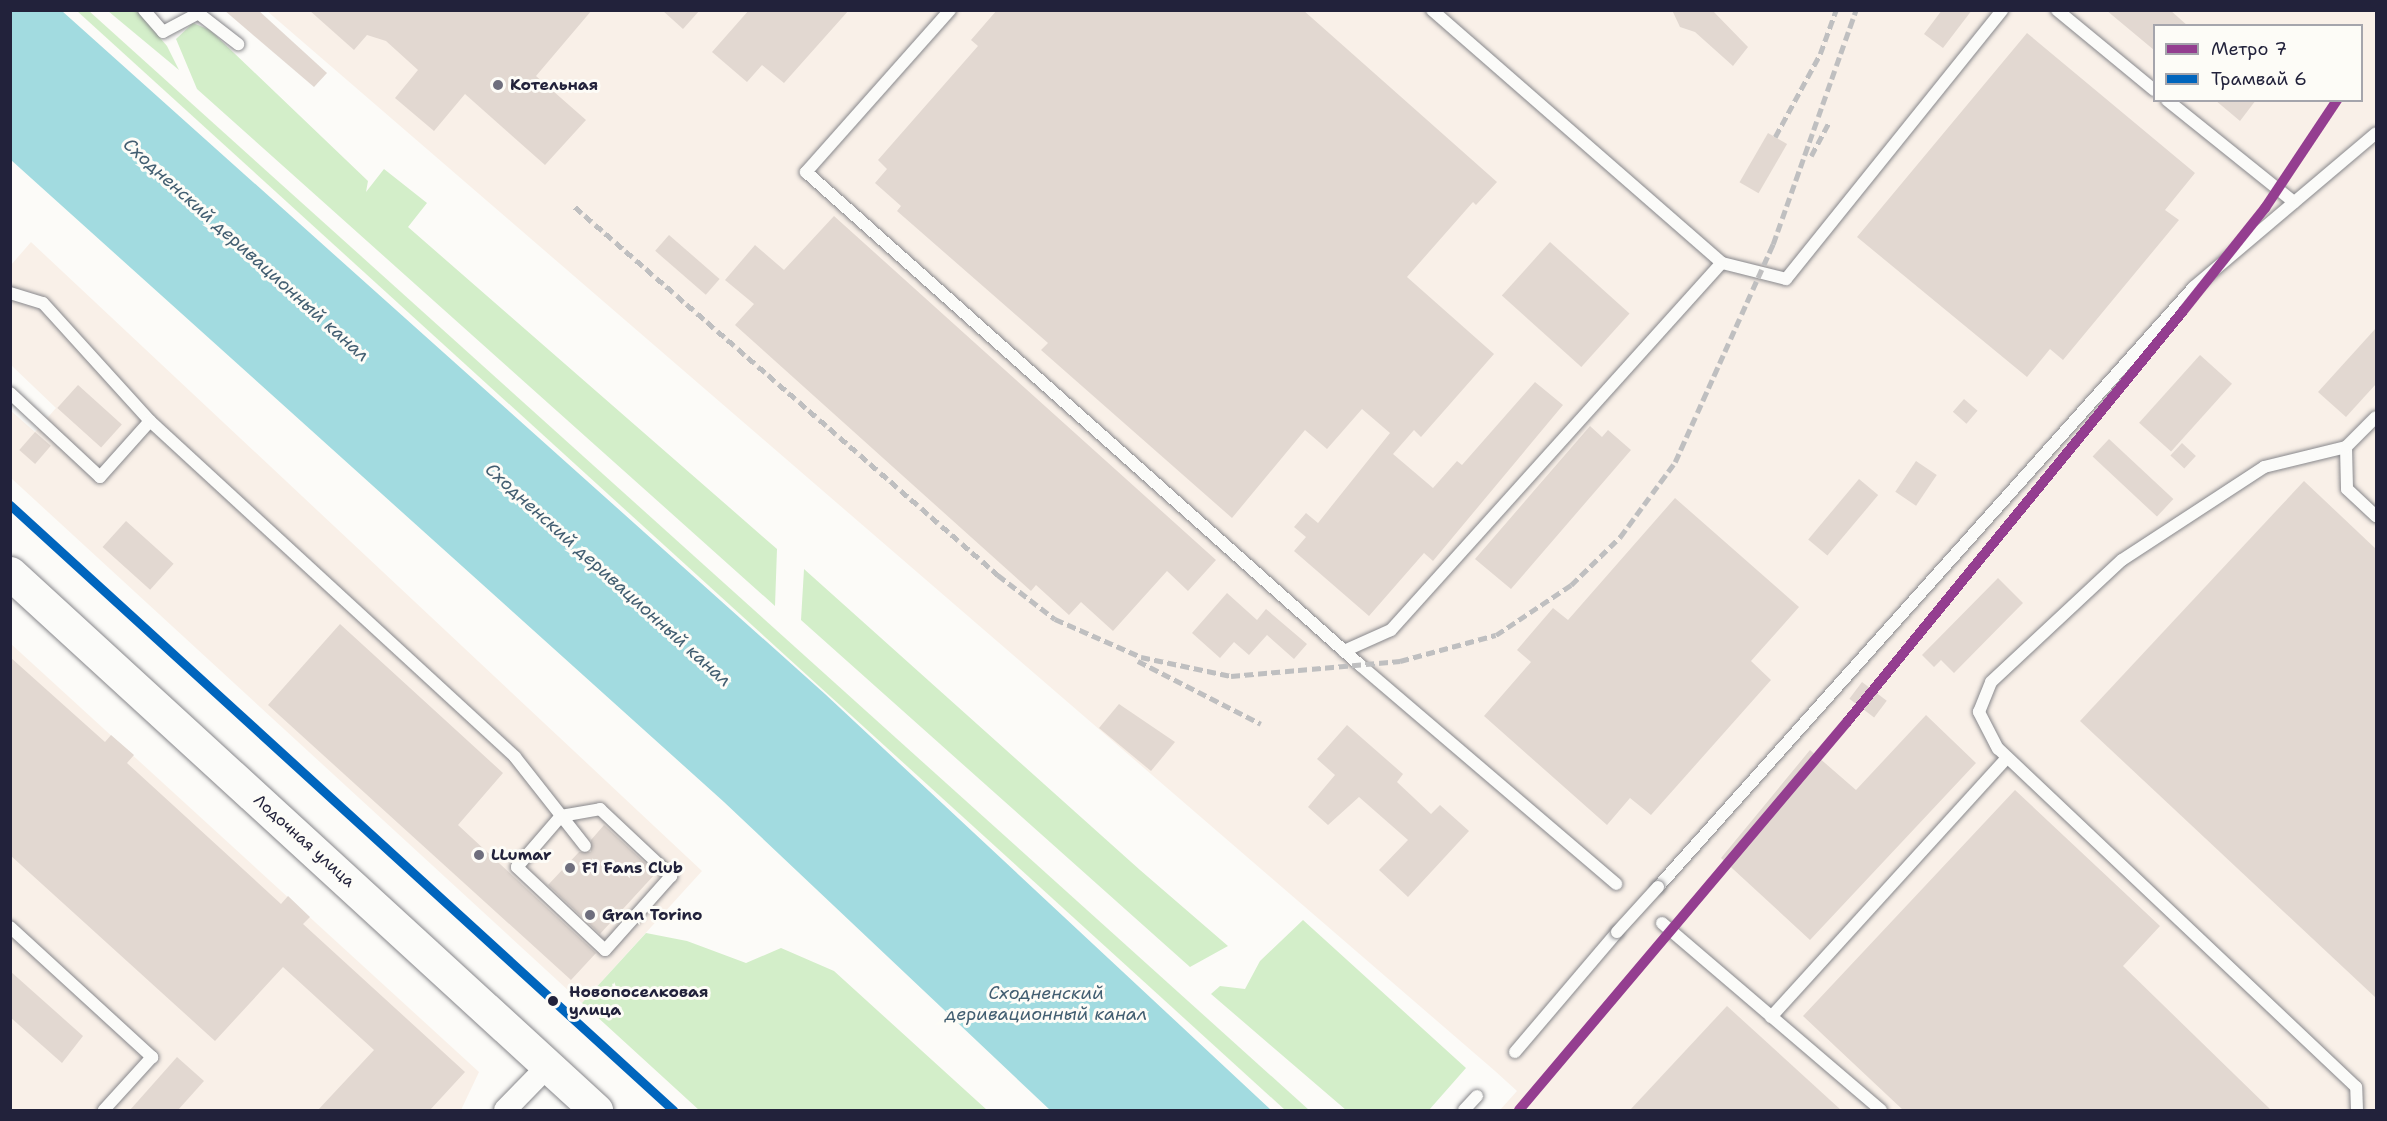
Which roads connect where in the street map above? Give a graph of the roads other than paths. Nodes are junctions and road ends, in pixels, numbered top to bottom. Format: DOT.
graph roads {
  1 [pos="144,10"];
  2 [pos="950,10"];
  3 [pos="1432,10"];
  4 [pos="2002,10"];
  5 [pos="2057,10"];
  6 [pos="238,44"];
  7 [pos="2153,89"];
  8 [pos="2170,102"];
  9 [pos="2376,133"];
  10 [pos="2294,202"];
  11 [pos="1722,263"];
  12 [pos="10,293"];
  13 [pos="10,393"];
  14 [pos="2376,417"];
  15 [pos="150,421"];
  16 [pos="2346,447"];
  17 [pos="2376,516"];
  18 [pos="10,573"];
  19 [pos="1344,651"];
  20 [pos="2007,758"];
  21 [pos="561,816"];
  22 [pos="585,846"];
  23 [pos="1616,884"];
  24 [pos="636,894"];
  25 [pos="645,904"];
  26 [pos="1662,923"];
  27 [pos="10,927"];
  28 [pos="1771,1017"];
  29 [pos="1515,1052"];
  30 [pos="548,1066"];
  31 [pos="1477,1096"];
  32 [pos="104,1110"];
  33 [pos="506,1110"];
  34 [pos="596,1110"];
  35 [pos="1464,1110"];
  36 [pos="1881,1110"];
  37 [pos="2357,1110"];
  1 -- 6 [label="lane"];
  2 -- 19 [label="lane"];
  3 -- 11 [label="lane"];
  4 -- 11 [label="lane"];
  5 -- 7 [label="lane"];
  8 -- 10 [label="lane"];
  9 -- 10 [label="lane"];
  10 -- 29 [label="lane, bridge"];
  11 -- 19 [label="lane"];
  12 -- 15 [label="lane"];
  13 -- 15 [label="lane"];
  14 -- 16 [label="lane"];
  15 -- 21 [label="lane"];
  16 -- 17 [label="lane"];
  16 -- 20 [label="lane"];
  18 -- 30 [label="street, Лодочная улица"];
  19 -- 23 [label="lane"];
  20 -- 28 [label="lane"];
  20 -- 37 [label="lane"];
  21 -- 22 [label="lane"];
  21 -- 25 [label="lane"];
  21 -- 25 [label="lane"];
  24 -- 25 [label="lane"];
  26 -- 28 [label="lane"];
  27 -- 32 [label="lane"];
  28 -- 36 [label="lane"];
  30 -- 33 [label="street"];
  30 -- 34 [label="street, Лодочная улица"];
  31 -- 35 [label="lane"];
}
